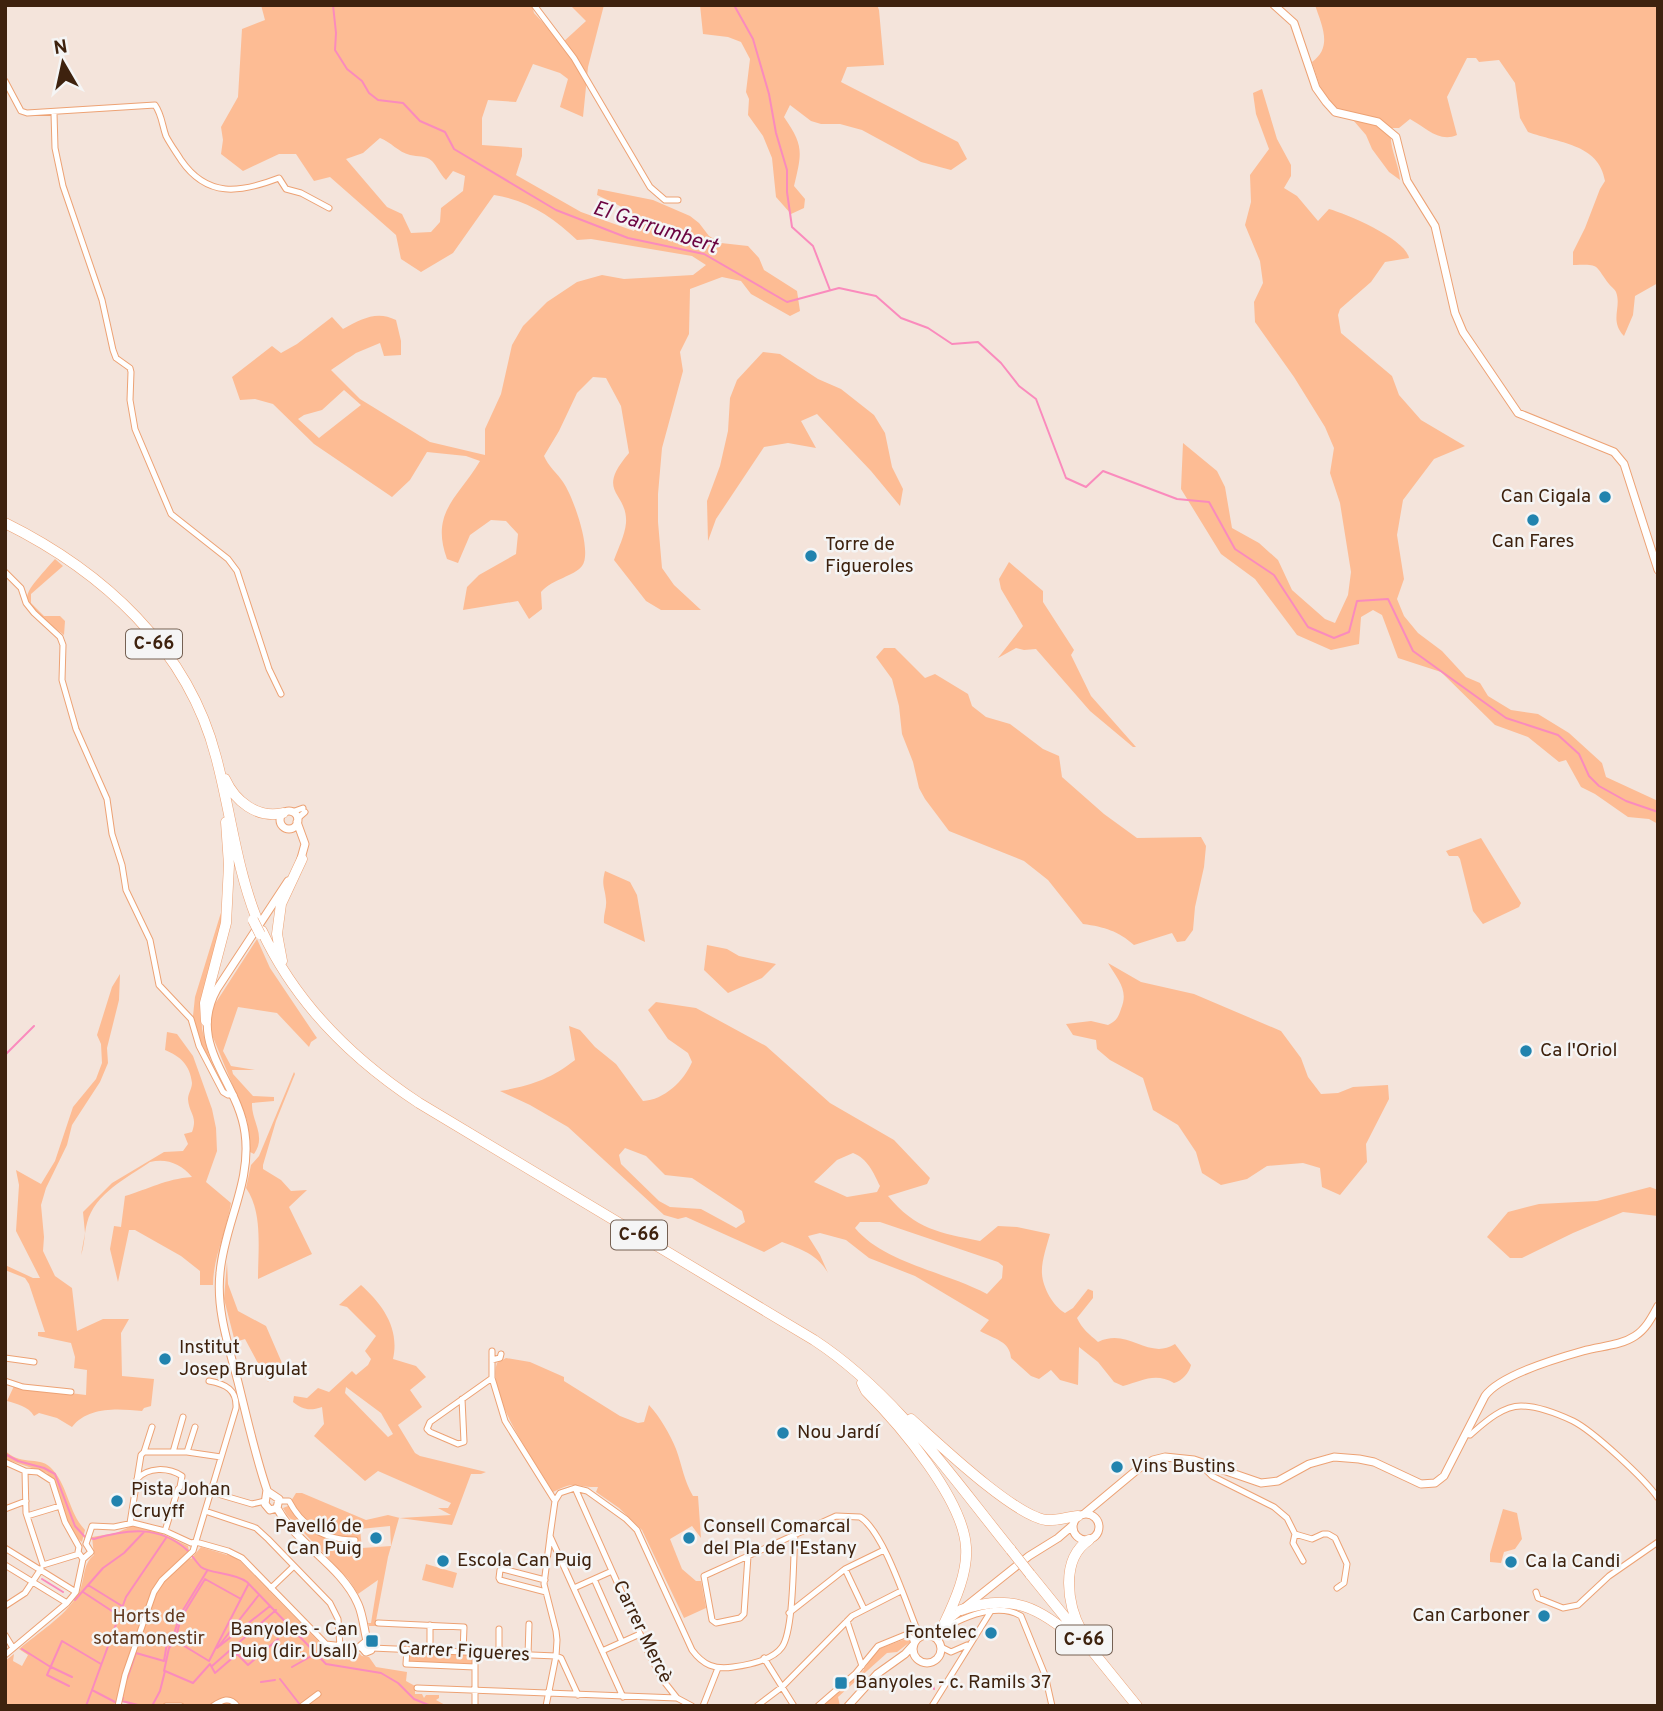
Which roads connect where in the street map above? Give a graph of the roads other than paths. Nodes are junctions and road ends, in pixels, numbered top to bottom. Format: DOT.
graph roads {
  1 [pos="534,5"];
  2 [pos="1274,5"];
  3 [pos="5,81"];
  4 [pos="54,113"];
  5 [pos="678,200"];
  6 [pos="329,208"];
  7 [pos="5,525"];
  8 [pos="1658,570"];
  9 [pos="5,572"];
  10 [pos="281,694"];
  11 [pos="216,755"];
  12 [pos="287,813"];
  13 [pos="226,820"];
  14 [pos="297,820"];
  15 [pos="290,828"];
  16 [pos="300,834"];
  17 [pos="302,859"];
  18 [pos="255,918"];
  19 [pos="261,932"];
  20 [pos="294,987"];
  21 [pos="206,1021"];
  22 [pos="234,1094"];
  23 [pos="1658,1306"];
  24 [pos="492,1352"];
  25 [pos="501,1354"];
  26 [pos="5,1358"];
  27 [pos="492,1360"];
  28 [pos="34,1362"];
  29 [pos="492,1378"];
  30 [pos="5,1381"];
  31 [pos="209,1381"];
  32 [pos="864,1381"];
  33 [pos="71,1392"];
  34 [pos="462,1399"];
  35 [pos="183,1418"];
  36 [pos="152,1427"];
  37 [pos="195,1427"];
  38 [pos="1465,1434"];
  39 [pos="173,1451"];
  40 [pos="144,1452"];
  41 [pos="187,1452"];
  42 [pos="221,1457"];
  43 [pos="5,1462"];
  44 [pos="1206,1465"];
  45 [pos="25,1471"];
  46 [pos="137,1479"];
  47 [pos="575,1488"];
  48 [pos="211,1492"];
  49 [pos="268,1496"];
  50 [pos="1658,1498"];
  51 [pos="26,1501"];
  52 [pos="555,1501"];
  53 [pos="1098,1503"];
  54 [pos="278,1505"];
  55 [pos="61,1506"];
  56 [pos="5,1509"];
  57 [pos="205,1511"];
  58 [pos="27,1516"];
  59 [pos="1078,1518"];
  60 [pos="1098,1522"];
  61 [pos="130,1523"];
  62 [pos="165,1531"];
  63 [pos="1294,1532"];
  64 [pos="795,1535"];
  65 [pos="550,1536"];
  66 [pos="1058,1538"];
  67 [pos="1078,1538"];
  68 [pos="355,1539"];
  69 [pos="1089,1540"];
  70 [pos="196,1542"];
  71 [pos="1658,1542"];
  72 [pos="86,1544"];
  73 [pos="5,1548"];
  74 [pos="884,1550"];
  75 [pos="82,1555"];
  76 [pos="748,1556"];
  77 [pos="1303,1561"];
  78 [pos="5,1565"];
  79 [pos="293,1566"];
  80 [pos="42,1567"];
  81 [pos="845,1569"];
  82 [pos="612,1571"];
  83 [pos="1029,1575"];
  84 [pos="594,1579"];
  85 [pos="545,1580"];
  86 [pos="33,1582"];
  87 [pos="271,1588"];
  88 [pos="574,1588"];
  89 [pos="1337,1588"];
  90 [pos="76,1591"];
  91 [pos="901,1591"];
  92 [pos="546,1592"];
  93 [pos="1536,1592"];
  94 [pos="67,1603"];
  95 [pos="5,1606"];
  96 [pos="864,1609"];
  97 [pos="961,1610"];
  98 [pos="992,1610"];
  99 [pos="789,1613"];
  100 [pos="971,1617"];
  101 [pos="847,1621"];
  102 [pos="378,1623"];
  103 [pos="948,1623"];
  104 [pos="529,1624"];
  105 [pos="430,1625"];
  106 [pos="916,1627"];
  107 [pos="980,1628"];
  108 [pos="499,1629"];
  109 [pos="640,1634"];
  110 [pos="5,1635"];
  111 [pos="928,1635"];
  112 [pos="972,1641"];
  113 [pos="622,1642"];
  114 [pos="915,1642"];
  115 [pos="1079,1642"];
  116 [pos="369,1645"];
  117 [pos="556,1645"];
  118 [pos="340,1646"];
  119 [pos="941,1646"];
  120 [pos="13,1648"];
  121 [pos="361,1648"];
  122 [pos="407,1649"];
  123 [pos="430,1650"];
  124 [pos="463,1651"];
  125 [pos="602,1651"];
  126 [pos="475,1652"];
  127 [pos="499,1653"];
  128 [pos="1096,1654"];
  129 [pos="5,1655"];
  130 [pos="528,1655"];
  131 [pos="556,1656"];
  132 [pos="902,1656"];
  133 [pos="764,1658"];
  134 [pos="918,1659"];
  135 [pos="565,1665"];
  136 [pos="862,1666"];
  137 [pos="475,1667"];
  138 [pos="554,1667"];
  139 [pos="718,1668"];
  140 [pos="782,1687"];
  141 [pos="417,1688"];
  142 [pos="475,1692"];
  143 [pos="318,1694"];
  144 [pos="548,1694"];
  145 [pos="578,1695"];
  146 [pos="622,1697"];
  147 [pos="677,1698"];
  148 [pos="690,1705"];
  149 [pos="118,1706"];
  150 [pos="166,1706"];
  151 [pos="181,1706"];
  152 [pos="213,1706"];
  153 [pos="237,1706"];
  154 [pos="302,1706"];
  155 [pos="475,1706"];
  156 [pos="546,1706"];
  157 [pos="703,1706"];
  158 [pos="757,1706"];
  159 [pos="794,1706"];
  160 [pos="818,1706"];
  161 [pos="848,1706"];
  162 [pos="932,1706"];
  163 [pos="1052,1706"];
  164 [pos="1130,1706"];
  165 [pos="1136,1706"];
  1 -- 5 [label="street"];
  2 -- 8 [label="street"];
  3 -- 4 [label="street"];
  4 -- 6 [label="street"];
  4 -- 10 [label="street"];
  7 -- 11 [label="highway, C-66"];
  7 -- 13 [label="highway, C-66"];
  9 -- 22 [label="street"];
  11 -- 12 [label="highway"];
  11 -- 18 [label="highway, C-66"];
  12 -- 14 [label="street"];
  12 -- 14 [label="street"];
  12 -- 15 [label="street"];
  13 -- 18 [label="highway, C-66"];
  13 -- 21 [label="highway"];
  14 -- 15 [label="street"];
  14 -- 16 [label="street"];
  15 -- 16 [label="street"];
  16 -- 17 [label="street"];
  17 -- 20 [label="highway"];
  17 -- 21 [label="street"];
  18 -- 19 [label="highway, C-66, bridge"];
  19 -- 20 [label="highway, C-66"];
  19 -- 32 [label="highway, C-66"];
  20 -- 32 [label="highway, C-66"];
  21 -- 22 [label="street"];
  22 -- 49 [label="street"];
  23 -- 38 [label="street"];
  24 -- 27 [label="street"];
  25 -- 27 [label="street"];
  26 -- 28 [label="street"];
  27 -- 29 [label="street"];
  29 -- 34 [label="street"];
  29 -- 52 [label="street"];
  30 -- 33 [label="street"];
  31 -- 42 [label="street"];
  32 -- 59 [label="highway"];
  32 -- 83 [label="highway, C-66, bridge"];
  32 -- 103 [label="highway"];
  34 -- 34 [label="street"];
  35 -- 39 [label="street"];
  36 -- 40 [label="street"];
  37 -- 41 [label="street"];
  38 -- 44 [label="street"];
  38 -- 50 [label="street"];
  39 -- 40 [label="street"];
  39 -- 41 [label="street"];
  40 -- 46 [label="street"];
  41 -- 42 [label="street"];
  42 -- 48 [label="street"];
  43 -- 45 [label="street"];
  44 -- 53 [label="street"];
  44 -- 63 [label="street"];
  45 -- 51 [label="street"];
  45 -- 55 [label="street"];
  46 -- 61 [label="street"];
  46 -- 62 [label="street"];
  47 -- 52 [label="street"];
  47 -- 82 [label="street, Carrer Mercè"];
  47 -- 139 [label="street"];
  48 -- 49 [label="street"];
  48 -- 57 [label="street"];
  49 -- 54 [label="street"];
  49 -- 54 [label="street"];
  51 -- 56 [label="street"];
  51 -- 58 [label="street"];
  52 -- 65 [label="street"];
  53 -- 59 [label="street"];
  53 -- 60 [label="street"];
  54 -- 68 [label="street"];
  54 -- 116 [label="street"];
  55 -- 58 [label="street"];
  55 -- 75 [label="street"];
  57 -- 70 [label="street"];
  57 -- 79 [label="street"];
  58 -- 80 [label="street"];
  59 -- 60 [label="street"];
  59 -- 66 [label="street"];
  59 -- 67 [label="street"];
  60 -- 69 [label="street"];
  61 -- 62 [label="street"];
  61 -- 72 [label="street"];
  62 -- 70 [label="street"];
  63 -- 77 [label="street"];
  63 -- 89 [label="street"];
  64 -- 74 [label="street"];
  64 -- 76 [label="street"];
  64 -- 99 [label="street"];
  65 -- 85 [label="street"];
  65 -- 88 [label="street"];
  66 -- 67 [label="street"];
  66 -- 97 [label="street"];
  67 -- 69 [label="street"];
  69 -- 128 [label="highway"];
  70 -- 87 [label="street"];
  70 -- 149 [label="street"];
  71 -- 93 [label="street"];
  72 -- 75 [label="street"];
  72 -- 75 [label="street"];
  73 -- 80 [label="street"];
  74 -- 81 [label="street"];
  74 -- 91 [label="street"];
  75 -- 80 [label="street"];
  75 -- 90 [label="street"];
  76 -- 76 [label="street"];
  78 -- 86 [label="street"];
  79 -- 87 [label="street"];
  79 -- 118 [label="street"];
  80 -- 86 [label="street"];
  80 -- 90 [label="street"];
  81 -- 96 [label="street"];
  81 -- 99 [label="street"];
  82 -- 84 [label="street"];
  82 -- 109 [label="street, Carrer Mercè"];
  83 -- 115 [label="highway, C-66"];
  83 -- 128 [label="highway, C-66"];
  84 -- 88 [label="street"];
  84 -- 113 [label="street"];
  85 -- 92 [label="street"];
  85 -- 92 [label="street"];
  86 -- 94 [label="street"];
  86 -- 95 [label="street"];
  87 -- 118 [label="street"];
  88 -- 125 [label="street"];
  90 -- 94 [label="street"];
  91 -- 96 [label="street"];
  91 -- 106 [label="street"];
  92 -- 117 [label="street"];
  94 -- 120 [label="street"];
  96 -- 101 [label="street"];
  97 -- 103 [label="street"];
  97 -- 115 [label="highway"];
  98 -- 100 [label="street"];
  98 -- 107 [label="street"];
  98 -- 163 [label="street"];
  99 -- 133 [label="street"];
  100 -- 103 [label="street"];
  100 -- 107 [label="street"];
  101 -- 136 [label="street"];
  101 -- 140 [label="street"];
  102 -- 105 [label="street"];
  103 -- 111 [label="street"];
  103 -- 119 [label="street"];
  104 -- 130 [label="street"];
  105 -- 123 [label="street"];
  105 -- 124 [label="street"];
  106 -- 111 [label="street"];
  106 -- 114 [label="street"];
  107 -- 112 [label="street"];
  108 -- 127 [label="street"];
  109 -- 113 [label="street"];
  109 -- 147 [label="street, Carrer Mercè"];
  110 -- 120 [label="street"];
  111 -- 114 [label="street"];
  111 -- 119 [label="street"];
  112 -- 119 [label="street"];
  112 -- 162 [label="street"];
  113 -- 125 [label="street"];
  114 -- 132 [label="street"];
  114 -- 134 [label="street"];
  114 -- 136 [label="street"];
  115 -- 164 [label="highway, C-66"];
  116 -- 121 [label="street"];
  116 -- 122 [label="street, Carrer Figueres"];
  117 -- 131 [label="street"];
  117 -- 135 [label="street"];
  118 -- 121 [label="street"];
  119 -- 134 [label="street"];
  120 -- 129 [label="street"];
  122 -- 123 [label="street, Carrer Figueres"];
  122 -- 137 [label="street"];
  123 -- 124 [label="street, Carrer Figueres"];
  124 -- 126 [label="street, Carrer Figueres"];
  125 -- 146 [label="street"];
  126 -- 127 [label="street, Carrer Figueres"];
  126 -- 137 [label="street"];
  127 -- 130 [label="street, Carrer Figueres"];
  128 -- 165 [label="highway, C-66"];
  130 -- 131 [label="street, Carrer Figueres"];
  131 -- 135 [label="street"];
  131 -- 138 [label="street"];
  132 -- 134 [label="street"];
  132 -- 161 [label="street"];
  133 -- 139 [label="street"];
  133 -- 140 [label="street"];
  135 -- 138 [label="street"];
  135 -- 145 [label="street"];
  136 -- 160 [label="street"];
  137 -- 142 [label="street"];
  138 -- 144 [label="street"];
  139 -- 157 [label="street"];
  140 -- 158 [label="street"];
  140 -- 159 [label="street"];
  141 -- 142 [label="street"];
  142 -- 144 [label="street"];
  142 -- 155 [label="street"];
  143 -- 154 [label="street"];
  144 -- 145 [label="street"];
  144 -- 156 [label="street"];
  145 -- 146 [label="street"];
  146 -- 147 [label="street"];
  147 -- 148 [label="street"];
  150 -- 151 [label="street"];
  152 -- 153 [label="street"];
}
